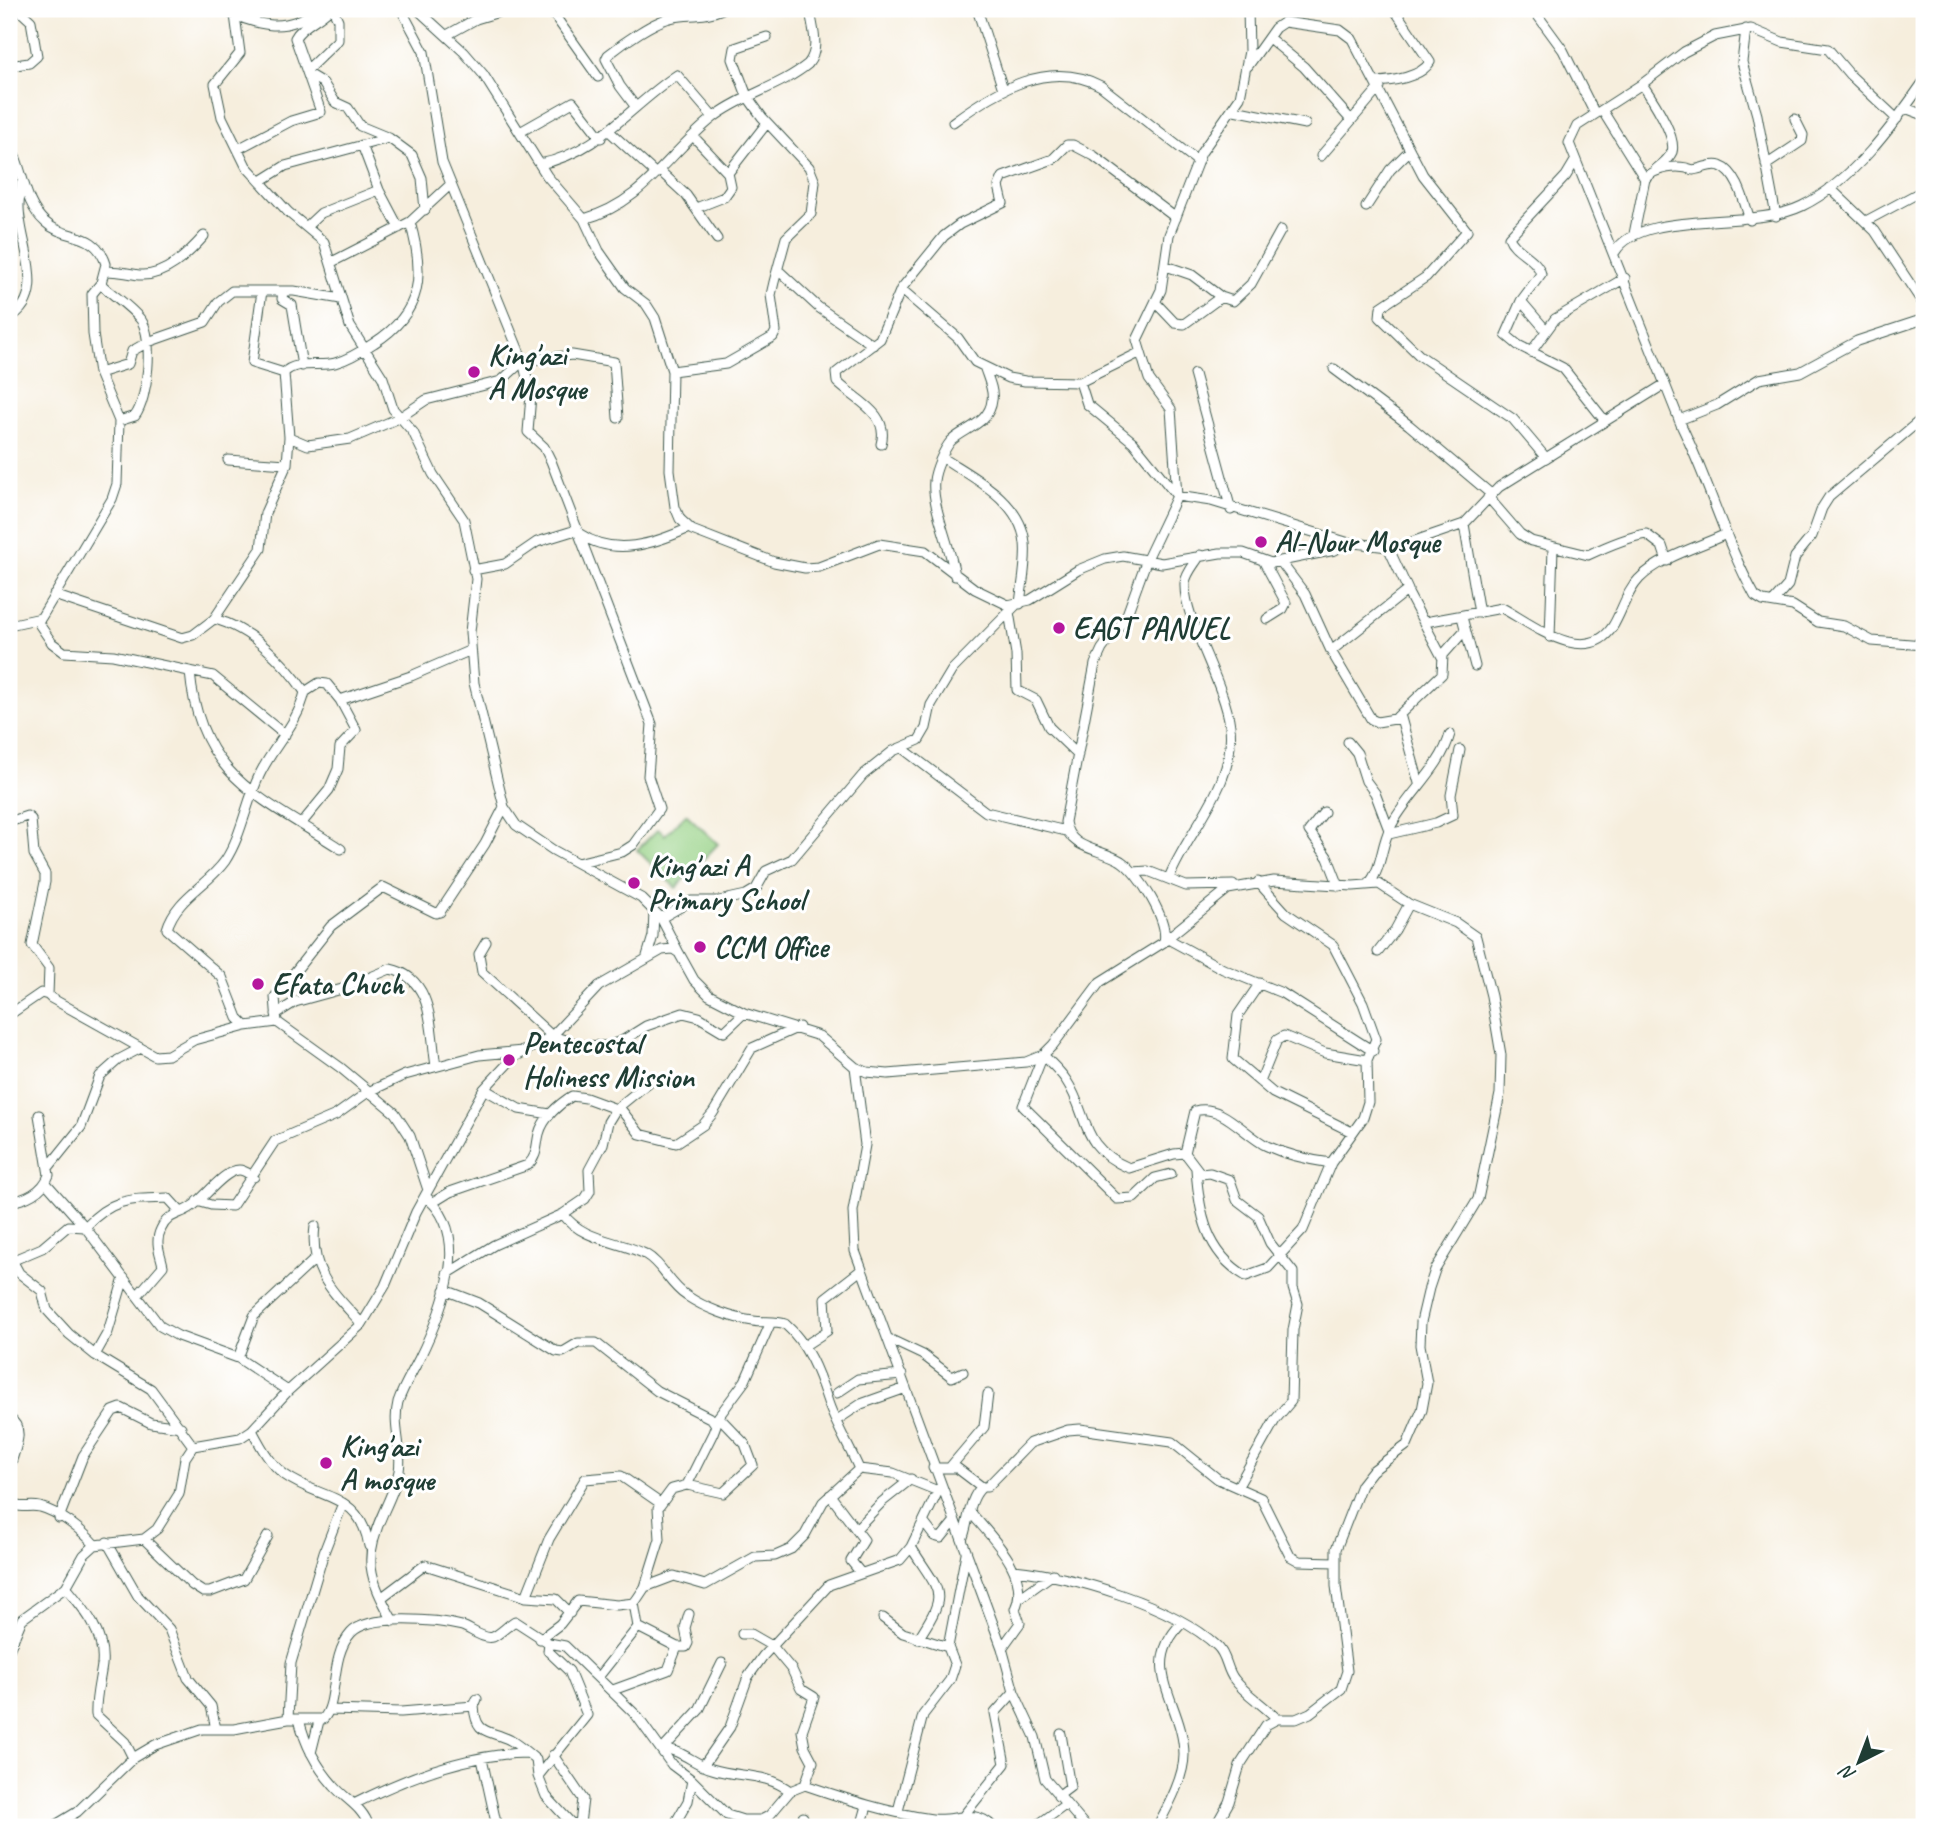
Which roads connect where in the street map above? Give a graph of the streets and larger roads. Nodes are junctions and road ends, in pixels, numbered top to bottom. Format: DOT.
graph roads {
  1 [pos="18,9"];
  2 [pos="221,9"];
  3 [pos="317,9"];
  4 [pos="331,9"];
  5 [pos="401,9"];
  6 [pos="417,9"];
  7 [pos="509,9"];
  8 [pos="550,9"];
  9 [pos="722,9"];
  10 [pos="810,9"];
  11 [pos="977,9"];
  12 [pos="1248,9"];
  13 [pos="1394,9"];
  14 [pos="1533,9"];
  15 [pos="703,12"];
  16 [pos="235,15"];
  17 [pos="1746,29"];
  18 [pos="447,35"];
  19 [pos="766,37"];
  20 [pos="1269,38"];
  21 [pos="9,65"];
  22 [pos="1247,67"];
  23 [pos="307,72"];
  24 [pos="598,77"];
  25 [pos="1924,81"];
  26 [pos="1642,84"];
  27 [pos="1378,85"];
  28 [pos="1003,89"];
  29 [pos="747,96"];
  30 [pos="635,106"];
  31 [pos="1905,108"];
  32 [pos="1234,110"];
  33 [pos="1599,112"];
  34 [pos="1924,115"];
  35 [pos="713,117"];
  36 [pos="1897,118"];
  37 [pos="1795,119"];
  38 [pos="1351,120"];
  39 [pos="953,122"];
  40 [pos="767,123"];
  41 [pos="1306,124"];
  42 [pos="609,131"];
  43 [pos="520,132"];
  44 [pos="693,136"];
  45 [pos="390,138"];
  46 [pos="601,138"];
  47 [pos="362,145"];
  48 [pos="238,149"];
  49 [pos="1410,150"];
  50 [pos="9,153"];
  51 [pos="1321,156"];
  52 [pos="1197,161"];
  53 [pos="1575,161"];
  54 [pos="540,164"];
  55 [pos="1766,166"];
  56 [pos="1656,169"];
  57 [pos="658,172"];
  58 [pos="728,173"];
  59 [pos="1645,179"];
  60 [pos="261,181"];
  61 [pos="21,183"];
  62 [pos="451,184"];
  63 [pos="1830,188"];
  64 [pos="379,190"];
  65 [pos="1924,190"];
  66 [pos="1366,207"];
  67 [pos="696,208"];
  68 [pos="425,210"];
  69 [pos="1776,216"];
  70 [pos="1175,218"];
  71 [pos="584,219"];
  72 [pos="1750,220"];
  73 [pos="1866,221"];
  74 [pos="410,222"];
  75 [pos="306,227"];
  76 [pos="399,228"];
  77 [pos="1281,230"];
  78 [pos="1634,234"];
  79 [pos="204,236"];
  80 [pos="718,239"];
  81 [pos="1615,252"];
  82 [pos="332,262"];
  83 [pos="1166,266"];
  84 [pos="778,270"];
  85 [pos="105,271"];
  86 [pos="1625,278"];
  87 [pos="101,282"];
  88 [pos="901,289"];
  89 [pos="262,291"];
  90 [pos="283,291"];
  91 [pos="1221,297"];
  92 [pos="341,299"];
  93 [pos="1521,301"];
  94 [pos="1156,303"];
  95 [pos="1924,305"];
  96 [pos="9,318"];
  97 [pos="1924,318"];
  98 [pos="1910,325"];
  99 [pos="1924,327"];
  100 [pos="1545,329"];
  101 [pos="148,342"];
  102 [pos="873,345"];
  103 [pos="366,348"];
  104 [pos="1531,352"];
  105 [pos="1139,353"];
  106 [pos="523,361"];
  107 [pos="302,366"];
  108 [pos="985,369"];
  109 [pos="1334,369"];
  110 [pos="672,370"];
  111 [pos="99,373"];
  112 [pos="284,373"];
  113 [pos="1194,374"];
  114 [pos="1080,382"];
  115 [pos="1665,384"];
  116 [pos="1924,417"];
  117 [pos="399,418"];
  118 [pos="618,418"];
  119 [pos="1679,419"];
  120 [pos="120,421"];
  121 [pos="1605,421"];
  122 [pos="289,438"];
  123 [pos="881,444"];
  124 [pos="943,458"];
  125 [pos="1546,458"];
  126 [pos="228,460"];
  127 [pos="287,464"];
  128 [pos="1177,496"];
  129 [pos="1489,496"];
  130 [pos="1231,510"];
  131 [pos="1464,524"];
  132 [pos="689,528"];
  133 [pos="576,530"];
  134 [pos="1726,534"];
  135 [pos="1346,542"];
  136 [pos="1388,547"];
  137 [pos="1553,548"];
  138 [pos="1200,555"];
  139 [pos="1147,559"];
  140 [pos="1280,561"];
  141 [pos="1667,561"];
  142 [pos="1264,562"];
  143 [pos="473,570"];
  144 [pos="955,576"];
  145 [pos="1407,591"];
  146 [pos="54,595"];
  147 [pos="1773,602"];
  148 [pos="1015,607"];
  149 [pos="1479,613"];
  150 [pos="1462,617"];
  151 [pos="214,619"];
  152 [pos="1266,620"];
  153 [pos="37,621"];
  154 [pos="1425,622"];
  155 [pos="9,625"];
  156 [pos="1465,630"];
  157 [pos="1550,637"];
  158 [pos="1924,645"];
  159 [pos="471,650"];
  160 [pos="1331,651"];
  161 [pos="1442,657"];
  162 [pos="1475,666"];
  163 [pos="190,671"];
  164 [pos="306,692"];
  165 [pos="340,700"];
  166 [pos="1397,717"];
  167 [pos="1450,734"];
  168 [pos="285,735"];
  169 [pos="1348,742"];
  170 [pos="902,748"];
  171 [pos="1460,750"];
  172 [pos="1078,755"];
  173 [pos="1419,783"];
  174 [pos="253,792"];
  175 [pos="504,807"];
  176 [pos="1324,812"];
  177 [pos="9,822"];
  178 [pos="301,824"];
  179 [pos="1066,831"];
  180 [pos="1389,832"];
  181 [pos="341,849"];
  182 [pos="577,863"];
  183 [pos="1133,872"];
  184 [pos="1169,878"];
  185 [pos="1258,883"];
  186 [pos="1368,884"];
  187 [pos="1235,886"];
  188 [pos="1339,886"];
  189 [pos="1409,904"];
  190 [pos="658,914"];
  191 [pos="1167,939"];
  192 [pos="486,942"];
  193 [pos="1378,951"];
  194 [pos="679,953"];
  195 [pos="647,956"];
  196 [pos="1261,983"];
  197 [pos="48,995"];
  198 [pos="744,1013"];
  199 [pos="9,1014"];
  200 [pos="277,1018"];
  201 [pos="246,1026"];
  202 [pos="799,1027"];
  203 [pos="552,1036"];
  204 [pos="139,1049"];
  205 [pos="523,1051"];
  206 [pos="1373,1051"];
  207 [pos="1043,1055"];
  208 [pos="1367,1060"];
  209 [pos="436,1066"];
  210 [pos="855,1067"];
  211 [pos="1260,1082"];
  212 [pos="648,1083"];
  213 [pos="484,1089"];
  214 [pos="369,1092"];
  215 [pos="618,1108"];
  216 [pos="550,1114"];
  217 [pos="40,1115"];
  218 [pos="1352,1132"];
  219 [pos="1185,1153"];
  220 [pos="1331,1163"];
  221 [pos="48,1168"];
  222 [pos="1196,1169"];
  223 [pos="1171,1174"];
  224 [pos="254,1177"];
  225 [pos="46,1184"];
  226 [pos="428,1196"];
  227 [pos="197,1201"];
  228 [pos="9,1202"];
  229 [pos="179,1210"];
  230 [pos="563,1214"];
  231 [pos="315,1226"];
  232 [pos="85,1227"];
  233 [pos="1282,1256"];
  234 [pos="314,1260"];
  235 [pos="11,1262"];
  236 [pos="861,1270"];
  237 [pos="447,1274"];
  238 [pos="124,1278"];
  239 [pos="445,1290"];
  240 [pos="138,1295"];
  241 [pos="771,1322"];
  242 [pos="362,1324"];
  243 [pos="889,1339"];
  244 [pos="804,1346"];
  245 [pos="95,1355"];
  246 [pos="238,1358"];
  247 [pos="962,1372"];
  248 [pos="902,1375"];
  249 [pos="906,1388"];
  250 [pos="288,1391"];
  251 [pos="837,1393"];
  252 [pos="988,1394"];
  253 [pos="9,1418"];
  254 [pos="717,1419"];
  255 [pos="837,1420"];
  256 [pos="181,1427"];
  257 [pos="252,1430"];
  258 [pos="193,1446"];
  259 [pos="951,1466"];
  260 [pos="933,1468"];
  261 [pos="859,1469"];
  262 [pos="9,1471"];
  263 [pos="911,1479"];
  264 [pos="687,1485"];
  265 [pos="1238,1486"];
  266 [pos="982,1487"];
  267 [pos="939,1489"];
  268 [pos="831,1495"];
  269 [pos="9,1501"];
  270 [pos="343,1503"];
  271 [pos="660,1503"];
  272 [pos="971,1514"];
  273 [pos="59,1518"];
  274 [pos="954,1522"];
  275 [pos="925,1523"];
  276 [pos="856,1529"];
  277 [pos="268,1536"];
  278 [pos="144,1539"];
  279 [pos="962,1540"];
  280 [pos="107,1542"];
  281 [pos="95,1545"];
  282 [pos="911,1547"];
  283 [pos="369,1549"];
  284 [pos="966,1551"];
  285 [pos="1335,1562"];
  286 [pos="1014,1570"];
  287 [pos="860,1572"];
  288 [pos="1053,1574"];
  289 [pos="66,1587"];
  290 [pos="645,1587"];
  291 [pos="526,1597"];
  292 [pos="1021,1597"];
  293 [pos="381,1598"];
  294 [pos="634,1603"];
  295 [pos="570,1613"];
  296 [pos="689,1614"];
  297 [pos="883,1618"];
  298 [pos="393,1621"];
  299 [pos="1182,1623"];
  300 [pos="638,1627"];
  301 [pos="742,1634"];
  302 [pos="540,1639"];
  303 [pos="918,1639"];
  304 [pos="549,1643"];
  305 [pos="772,1646"];
  306 [pos="677,1647"];
  307 [pos="948,1647"];
  308 [pos="1002,1648"];
  309 [pos="9,1650"];
  310 [pos="722,1663"];
  311 [pos="599,1676"];
  312 [pos="613,1690"];
  313 [pos="1014,1692"];
  314 [pos="330,1710"];
  315 [pos="294,1719"];
  316 [pos="1277,1719"];
  317 [pos="319,1721"];
  318 [pos="216,1729"];
  319 [pos="1061,1734"];
  320 [pos="663,1748"];
  321 [pos="527,1753"];
  322 [pos="311,1754"];
  323 [pos="553,1755"];
  324 [pos="133,1758"];
  325 [pos="482,1759"];
  326 [pos="703,1766"];
  327 [pos="538,1776"];
  328 [pos="691,1780"];
  329 [pos="805,1785"];
  330 [pos="790,1791"];
  331 [pos="1058,1796"];
  332 [pos="354,1804"];
  333 [pos="1065,1805"];
  334 [pos="867,1806"];
  335 [pos="898,1811"];
  336 [pos="964,1815"];
  337 [pos="803,1816"];
  338 [pos="580,1825"];
  339 [pos="52,1827"];
  340 [pos="369,1827"];
  341 [pos="497,1827"];
  342 [pos="542,1827"];
  343 [pos="673,1827"];
  344 [pos="797,1827"];
  345 [pos="861,1827"];
  346 [pos="993,1827"];
  347 [pos="1035,1827"];
  348 [pos="1086,1827"];
  349 [pos="1157,1827"];
  350 [pos="1215,1827"];
  1 -- 21 [label="street"];
  2 -- 16 [label="street"];
  3 -- 16 [label="street"];
  4 -- 23 [label="street"];
  4 -- 23 [label="street"];
  5 -- 62 [label="street"];
  6 -- 18 [label="street"];
  7 -- 18 [label="street"];
  8 -- 24 [label="street"];
  9 -- 15 [label="street"];
  10 -- 29 [label="street"];
  11 -- 28 [label="street"];
  12 -- 22 [label="street"];
  13 -- 27 [label="street"];
  14 -- 33 [label="street"];
  15 -- 30 [label="street"];
  16 -- 48 [label="street"];
  17 -- 26 [label="street"];
  17 -- 36 [label="street"];
  17 -- 55 [label="street"];
  18 -- 43 [label="street"];
  19 -- 29 [label="street"];
  20 -- 22 [label="street"];
  20 -- 27 [label="street"];
  20 -- 38 [label="street"];
  22 -- 32 [label="street"];
  23 -- 45 [label="street"];
  23 -- 48 [label="street"];
  25 -- 31 [label="street"];
  26 -- 33 [label="street"];
  26 -- 56 [label="street"];
  27 -- 38 [label="street"];
  27 -- 49 [label="street"];
  28 -- 39 [label="street"];
  28 -- 52 [label="street"];
  29 -- 35 [label="street"];
  29 -- 40 [label="street"];
  30 -- 35 [label="street"];
  30 -- 42 [label="street"];
  31 -- 34 [label="street"];
  31 -- 36 [label="street"];
  32 -- 41 [label="street"];
  32 -- 52 [label="street"];
  33 -- 53 [label="street"];
  33 -- 59 [label="street"];
  35 -- 44 [label="street"];
  36 -- 63 [label="street"];
  37 -- 55 [label="street"];
  38 -- 51 [label="street"];
  40 -- 58 [label="street"];
  40 -- 84 [label="street"];
  42 -- 46 [label="street"];
  42 -- 57 [label="street"];
  43 -- 46 [label="street"];
  43 -- 54 [label="street"];
  44 -- 57 [label="street"];
  44 -- 58 [label="street"];
  45 -- 47 [label="street"];
  45 -- 68 [label="street"];
  46 -- 54 [label="street"];
  47 -- 60 [label="street"];
  47 -- 64 [label="street"];
  48 -- 60 [label="street"];
  49 -- 66 [label="street"];
  49 -- 125 [label="street"];
  50 -- 61 [label="street"];
  52 -- 70 [label="street"];
  53 -- 81 [label="street"];
  53 -- 93 [label="street"];
  54 -- 71 [label="street"];
  55 -- 69 [label="street"];
  56 -- 59 [label="street"];
  56 -- 72 [label="street"];
  57 -- 67 [label="street"];
  57 -- 71 [label="street"];
  58 -- 67 [label="street"];
  59 -- 78 [label="street"];
  60 -- 75 [label="street"];
  61 -- 85 [label="street"];
  61 -- 96 [label="street"];
  62 -- 68 [label="street"];
  62 -- 106 [label="street"];
  63 -- 69 [label="street"];
  63 -- 73 [label="street"];
  64 -- 75 [label="street"];
  64 -- 76 [label="street"];
  65 -- 73 [label="street"];
  67 -- 80 [label="street"];
  68 -- 74 [label="street"];
  69 -- 72 [label="street"];
  70 -- 83 [label="street"];
  70 -- 88 [label="street"];
  71 -- 110 [label="street"];
  72 -- 78 [label="street"];
  73 -- 95 [label="street"];
  74 -- 76 [label="street"];
  74 -- 103 [label="street"];
  75 -- 82 [label="street"];
  76 -- 82 [label="street"];
  77 -- 91 [label="street"];
  78 -- 81 [label="street"];
  79 -- 85 [label="street"];
  81 -- 86 [label="street"];
  82 -- 92 [label="street"];
  83 -- 91 [label="street"];
  83 -- 94 [label="street"];
  84 -- 102 [label="street"];
  84 -- 110 [label="street"];
  85 -- 87 [label="street"];
  86 -- 100 [label="street"];
  86 -- 115 [label="street"];
  87 -- 101 [label="street"];
  87 -- 111 [label="street"];
  88 -- 102 [label="street"];
  88 -- 108 [label="street"];
  89 -- 90 [label="street"];
  89 -- 101 [label="street"];
  89 -- 112 [label="street"];
  90 -- 92 [label="street"];
  90 -- 107 [label="street"];
  91 -- 94 [label="street"];
  92 -- 103 [label="street"];
  93 -- 100 [label="street"];
  93 -- 104 [label="street"];
  94 -- 105 [label="street"];
  97 -- 98 [label="street"];
  98 -- 99 [label="street"];
  98 -- 119 [label="street"];
  100 -- 104 [label="street"];
  101 -- 111 [label="street"];
  101 -- 120 [label="street"];
  102 -- 123 [label="street"];
  103 -- 107 [label="street"];
  103 -- 117 [label="street"];
  104 -- 121 [label="street"];
  105 -- 114 [label="street"];
  105 -- 128 [label="street"];
  106 -- 117 [label="street"];
  106 -- 118 [label="street"];
  106 -- 133 [label="street"];
  107 -- 112 [label="street"];
  108 -- 114 [label="street"];
  108 -- 124 [label="street"];
  109 -- 129 [label="street"];
  110 -- 132 [label="street"];
  111 -- 120 [label="street"];
  112 -- 122 [label="street"];
  113 -- 130 [label="street"];
  114 -- 128 [label="street"];
  115 -- 119 [label="street"];
  115 -- 121 [label="street"];
  116 -- 147 [label="street"];
  117 -- 122 [label="street"];
  117 -- 143 [label="street"];
  119 -- 134 [label="street"];
  120 -- 146 [label="street"];
  121 -- 125 [label="street"];
  122 -- 127 [label="street"];
  124 -- 144 [label="street"];
  124 -- 148 [label="street"];
  125 -- 129 [label="street"];
  126 -- 127 [label="street"];
  127 -- 151 [label="street"];
  128 -- 130 [label="street"];
  128 -- 139 [label="street"];
  129 -- 131 [label="street"];
  129 -- 137 [label="street"];
  130 -- 135 [label="street"];
  131 -- 136 [label="street"];
  131 -- 149 [label="street"];
  132 -- 133 [label="street"];
  132 -- 144 [label="street"];
  133 -- 143 [label="street"];
  133 -- 182 [label="street"];
  134 -- 141 [label="street"];
  134 -- 147 [label="street"];
  135 -- 136 [label="street"];
  135 -- 140 [label="street"];
  136 -- 145 [label="street"];
  137 -- 141 [label="street"];
  137 -- 157 [label="street"];
  138 -- 139 [label="street"];
  138 -- 142 [label="street"];
  138 -- 184 [label="street"];
  139 -- 148 [label="street"];
  139 -- 172 [label="street"];
  140 -- 142 [label="street"];
  140 -- 160 [label="street"];
  141 -- 157 [label="street"];
  142 -- 152 [label="street"];
  143 -- 159 [label="street"];
  144 -- 148 [label="street"];
  145 -- 154 [label="street"];
  145 -- 160 [label="street"];
  146 -- 151 [label="street"];
  146 -- 153 [label="street"];
  147 -- 158 [label="street"];
  148 -- 170 [label="street"];
  148 -- 172 [label="street"];
  149 -- 150 [label="street"];
  149 -- 157 [label="street"];
  150 -- 154 [label="street"];
  150 -- 156 [label="street"];
  151 -- 164 [label="street"];
  153 -- 155 [label="street"];
  153 -- 163 [label="street"];
  154 -- 161 [label="street"];
  156 -- 161 [label="street"];
  156 -- 162 [label="street"];
  159 -- 165 [label="street"];
  159 -- 175 [label="street"];
  160 -- 166 [label="street"];
  161 -- 166 [label="street"];
  163 -- 168 [label="street"];
  163 -- 174 [label="street"];
  164 -- 165 [label="street"];
  164 -- 168 [label="street"];
  165 -- 178 [label="street"];
  166 -- 173 [label="street"];
  167 -- 173 [label="street"];
  168 -- 174 [label="street"];
  169 -- 180 [label="street"];
  170 -- 179 [label="street"];
  170 -- 190 [label="street"];
  171 -- 180 [label="street"];
  172 -- 179 [label="street"];
  173 -- 180 [label="street"];
  174 -- 178 [label="street"];
  174 -- 201 [label="street"];
  175 -- 182 [label="street"];
  175 -- 200 [label="street"];
  176 -- 188 [label="street"];
  177 -- 197 [label="street"];
  178 -- 181 [label="street"];
  179 -- 183 [label="street"];
  180 -- 186 [label="street"];
  182 -- 190 [label="street"];
  183 -- 184 [label="street"];
  183 -- 191 [label="street"];
  184 -- 187 [label="street"];
  185 -- 187 [label="street"];
  185 -- 188 [label="street"];
  185 -- 206 [label="street"];
  186 -- 188 [label="street"];
  186 -- 189 [label="street"];
  187 -- 191 [label="street"];
  189 -- 193 [label="street"];
  189 -- 285 [label="street"];
  190 -- 194 [label="street"];
  190 -- 195 [label="street"];
  191 -- 196 [label="street"];
  191 -- 207 [label="street"];
  192 -- 203 [label="street"];
  194 -- 195 [label="street"];
  194 -- 198 [label="street"];
  195 -- 203 [label="street"];
  196 -- 206 [label="street"];
  196 -- 211 [label="street"];
  197 -- 199 [label="street"];
  197 -- 204 [label="street"];
  198 -- 202 [label="street"];
  198 -- 203 [label="street"];
  200 -- 201 [label="street"];
  200 -- 209 [label="street"];
  200 -- 214 [label="street"];
  201 -- 204 [label="street"];
  202 -- 210 [label="street"];
  202 -- 215 [label="street"];
  203 -- 205 [label="street"];
  204 -- 221 [label="street"];
  205 -- 209 [label="street"];
  205 -- 213 [label="street"];
  206 -- 208 [label="street"];
  207 -- 210 [label="street"];
  207 -- 219 [label="street"];
  207 -- 223 [label="street"];
  208 -- 211 [label="street"];
  208 -- 218 [label="street"];
  209 -- 214 [label="street"];
  210 -- 236 [label="street"];
  211 -- 218 [label="street"];
  212 -- 215 [label="street"];
  213 -- 216 [label="street"];
  213 -- 226 [label="street"];
  214 -- 224 [label="street"];
  214 -- 226 [label="street"];
  215 -- 216 [label="street"];
  215 -- 230 [label="street"];
  216 -- 226 [label="street"];
  217 -- 221 [label="street"];
  218 -- 220 [label="street"];
  219 -- 220 [label="street"];
  219 -- 222 [label="street"];
  220 -- 233 [label="street"];
  221 -- 225 [label="street"];
  222 -- 233 [label="street"];
  222 -- 233 [label="street"];
  224 -- 227 [label="street"];
  224 -- 227 [label="street"];
  225 -- 228 [label="street"];
  225 -- 232 [label="street"];
  226 -- 237 [label="street"];
  226 -- 242 [label="street"];
  227 -- 229 [label="street"];
  229 -- 232 [label="street"];
  229 -- 240 [label="street"];
  230 -- 237 [label="street"];
  230 -- 241 [label="street"];
  231 -- 234 [label="street"];
  232 -- 235 [label="street"];
  232 -- 238 [label="street"];
  233 -- 265 [label="street"];
  234 -- 242 [label="street"];
  234 -- 246 [label="street"];
  235 -- 245 [label="street"];
  236 -- 243 [label="street"];
  236 -- 244 [label="street"];
  237 -- 239 [label="street"];
  238 -- 240 [label="street"];
  238 -- 245 [label="street"];
  239 -- 254 [label="street"];
  239 -- 283 [label="street"];
  240 -- 246 [label="street"];
  241 -- 244 [label="street"];
  241 -- 254 [label="street"];
  242 -- 250 [label="street"];
  243 -- 247 [label="street"];
  243 -- 248 [label="street"];
  244 -- 255 [label="street"];
  245 -- 256 [label="street"];
  246 -- 250 [label="street"];
  248 -- 249 [label="street"];
  248 -- 251 [label="street"];
  249 -- 255 [label="street"];
  249 -- 260 [label="street"];
  250 -- 257 [label="street"];
  252 -- 259 [label="street"];
  253 -- 262 [label="street"];
  254 -- 264 [label="street"];
  254 -- 264 [label="street"];
  255 -- 261 [label="street"];
  256 -- 258 [label="street"];
  256 -- 273 [label="street"];
  257 -- 258 [label="street"];
  257 -- 270 [label="street"];
  258 -- 278 [label="street"];
  259 -- 260 [label="street"];
  259 -- 266 [label="street"];
  260 -- 267 [label="street"];
  261 -- 263 [label="street"];
  261 -- 268 [label="street"];
  263 -- 267 [label="street"];
  263 -- 276 [label="street"];
  264 -- 271 [label="street"];
  265 -- 266 [label="street"];
  265 -- 285 [label="street"];
  266 -- 272 [label="street"];
  267 -- 274 [label="street"];
  267 -- 275 [label="street"];
  268 -- 276 [label="street"];
  268 -- 290 [label="street"];
  269 -- 273 [label="street"];
  270 -- 283 [label="street"];
  270 -- 315 [label="street"];
  271 -- 290 [label="street"];
  271 -- 291 [label="street"];
  272 -- 279 [label="street"];
  272 -- 286 [label="street"];
  273 -- 281 [label="street"];
  274 -- 275 [label="street"];
  274 -- 279 [label="street"];
  275 -- 282 [label="street"];
  276 -- 287 [label="street"];
  277 -- 278 [label="street"];
  278 -- 280 [label="street"];
  279 -- 284 [label="street"];
  280 -- 281 [label="street"];
  280 -- 318 [label="street"];
  281 -- 289 [label="street"];
  282 -- 287 [label="street"];
  282 -- 303 [label="street"];
  283 -- 293 [label="street"];
  284 -- 307 [label="street"];
  284 -- 308 [label="street"];
  285 -- 316 [label="street"];
  286 -- 288 [label="street"];
  286 -- 292 [label="street"];
  287 -- 305 [label="street"];
  288 -- 292 [label="street"];
  288 -- 299 [label="street"];
  289 -- 309 [label="street"];
  289 -- 324 [label="street"];
  290 -- 294 [label="street"];
  291 -- 293 [label="street"];
  291 -- 295 [label="street"];
  292 -- 308 [label="street"];
  293 -- 298 [label="street"];
  294 -- 295 [label="street"];
  294 -- 300 [label="street"];
  295 -- 302 [label="street"];
  296 -- 306 [label="street"];
  297 -- 303 [label="street"];
  298 -- 302 [label="street"];
  298 -- 314 [label="street"];
  299 -- 316 [label="street"];
  299 -- 349 [label="street"];
  300 -- 306 [label="street"];
  300 -- 311 [label="street"];
  301 -- 305 [label="street"];
  302 -- 304 [label="street"];
  303 -- 307 [label="street"];
  304 -- 311 [label="street"];
  304 -- 323 [label="street"];
  305 -- 326 [label="street"];
  305 -- 329 [label="street"];
  306 -- 312 [label="street"];
  307 -- 335 [label="street"];
  308 -- 313 [label="street"];
  310 -- 320 [label="street"];
  311 -- 312 [label="street"];
  312 -- 320 [label="street"];
  313 -- 331 [label="street"];
  313 -- 336 [label="street"];
  314 -- 317 [label="street"];
  314 -- 321 [label="street"];
  315 -- 317 [label="street"];
  315 -- 318 [label="street"];
  315 -- 322 [label="street"];
  316 -- 350 [label="street"];
  317 -- 322 [label="street"];
  318 -- 324 [label="street"];
  319 -- 331 [label="street"];
  320 -- 326 [label="street"];
  320 -- 328 [label="street"];
  321 -- 325 [label="street"];
  321 -- 327 [label="street"];
  322 -- 332 [label="street"];
  323 -- 327 [label="street"];
  323 -- 338 [label="street"];
  324 -- 339 [label="street"];
  325 -- 332 [label="street"];
  325 -- 341 [label="street"];
  326 -- 330 [label="street"];
  327 -- 338 [label="street"];
  328 -- 330 [label="street"];
  328 -- 343 [label="street"];
  329 -- 330 [label="street"];
  329 -- 334 [label="street"];
  331 -- 333 [label="street"];
  332 -- 340 [label="street"];
  333 -- 347 [label="street"];
  333 -- 348 [label="street"];
  334 -- 335 [label="street"];
  334 -- 345 [label="street"];
  335 -- 336 [label="street"];
  336 -- 346 [label="street"];
  337 -- 344 [label="street"];
  338 -- 342 [label="street"];
}
